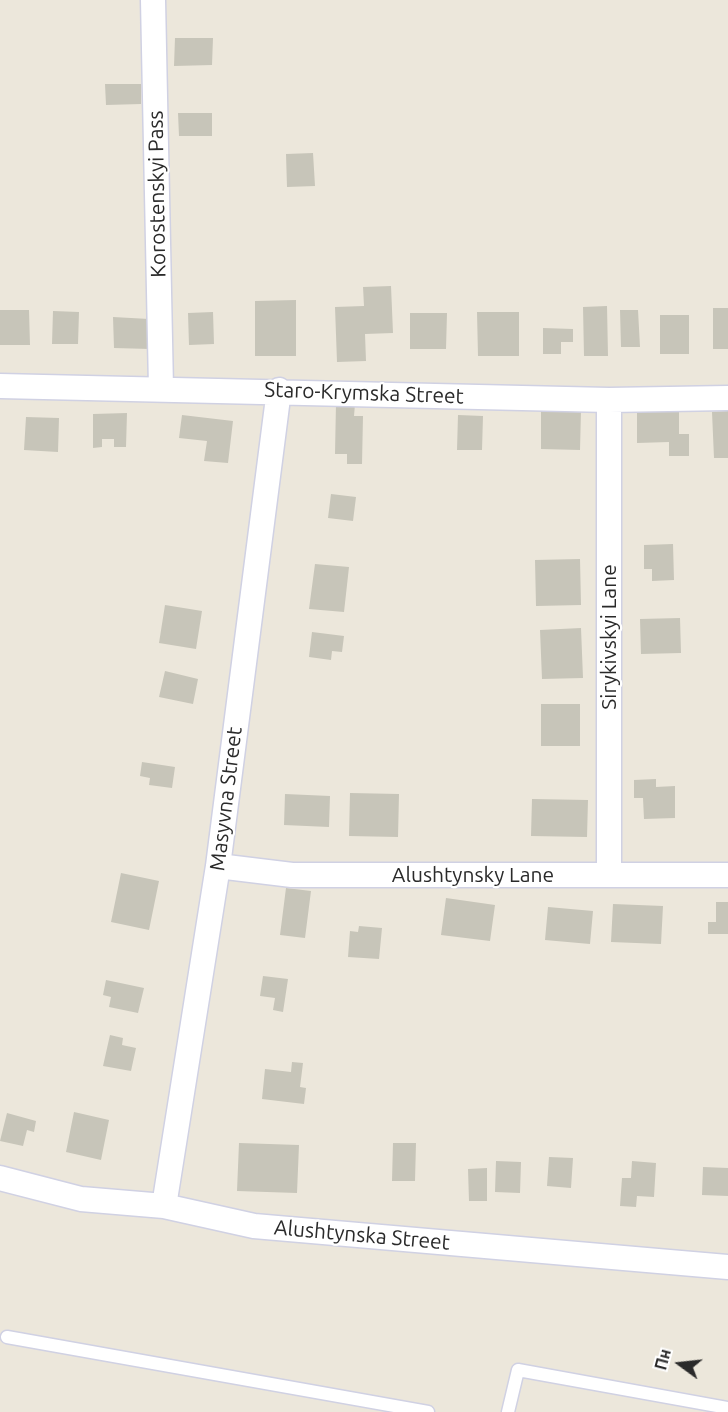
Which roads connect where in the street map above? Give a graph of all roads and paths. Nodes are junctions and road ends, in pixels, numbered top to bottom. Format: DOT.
graph roads {
  1 [pos="153,0"];
  2 [pos="0,386"];
  3 [pos="161,388"];
  4 [pos="279,390"];
  5 [pos="728,398"];
  6 [pos="609,400"];
  7 [pos="218,866"];
  8 [pos="609,875"];
  9 [pos="728,875"];
  10 [pos="0,1178"];
  11 [pos="165,1206"];
  12 [pos="728,1267"];
  13 [pos="7,1337"];
  14 [pos="728,1408"];
  15 [pos="428,1412"];
  16 [pos="508,1412"];
  1 -- 3 [label="street, Korostenskyi Pass"];
  2 -- 3 [label="street, Staro-Krymska Street"];
  3 -- 4 [label="street, Staro-Krymska Street"];
  4 -- 6 [label="street, Staro-Krymska Street"];
  4 -- 7 [label="street, Masyvna Street"];
  5 -- 6 [label="street, Staro-Krymska Street"];
  6 -- 8 [label="street, Sirykivskyi Lane"];
  7 -- 8 [label="street, Alushtynsky Lane"];
  7 -- 11 [label="street, Masyvna Street"];
  8 -- 9 [label="street, Alushtynsky Lane"];
  10 -- 11 [label="street, Alushtynska Street"];
  11 -- 12 [label="street, Alushtynska Street"];
  13 -- 15 [label="lane"];
  14 -- 16 [label="lane"];
}
